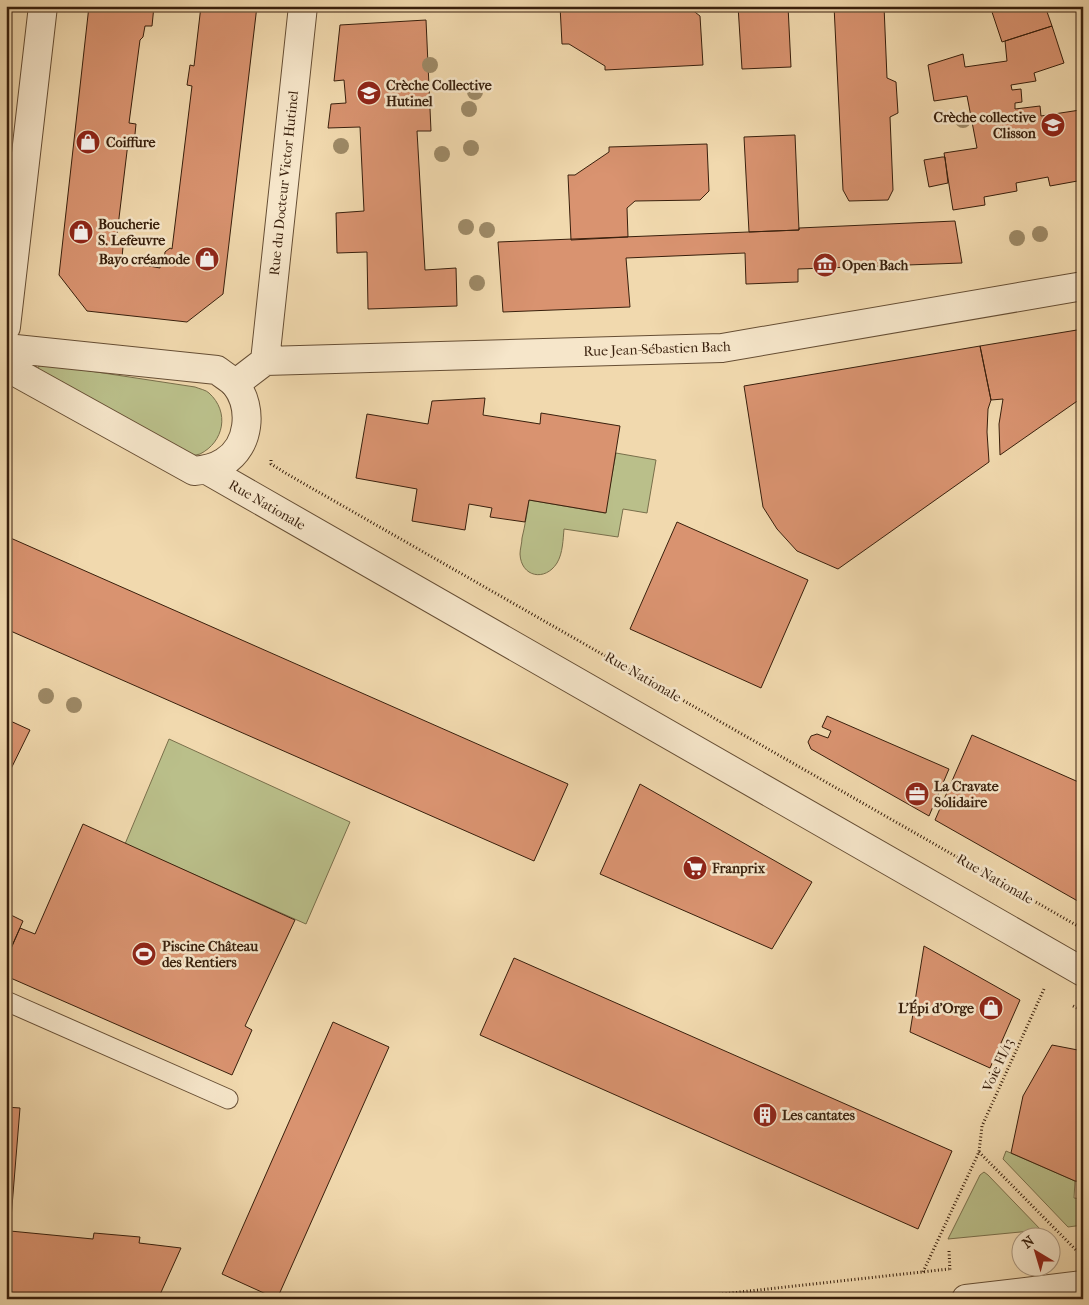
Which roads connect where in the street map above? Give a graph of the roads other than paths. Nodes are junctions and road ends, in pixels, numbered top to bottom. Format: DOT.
graph roads {
  1 [pos="43,6"];
  2 [pos="303,6"];
  3 [pos="1083,286"];
  4 [pos="6,327"];
  5 [pos="6,348"];
  6 [pos="6,352"];
  7 [pos="265,361"];
  8 [pos="235,384"];
  9 [pos="207,470"];
  10 [pos="1083,972"];
  11 [pos="6,1001"];
  12 [pos="228,1099"];
  13 [pos="1083,1285"];
  14 [pos="966,1299"];
  1 -- 4 [label="street"];
  2 -- 7 [label="street, Rue du Docteur Victor Hutinel"];
  3 -- 7 [label="street, Rue Jean-Sébastien Bach"];
  5 -- 8 [label="street, Rue Nationale"];
  6 -- 9 [label="street, Rue Nationale"];
  7 -- 8 [label="street"];
  8 -- 9 [label="street, Rue Nationale"];
  9 -- 10 [label="street, Rue Nationale"];
  11 -- 12 [label="lane"];
  13 -- 14 [label="street"];
}
